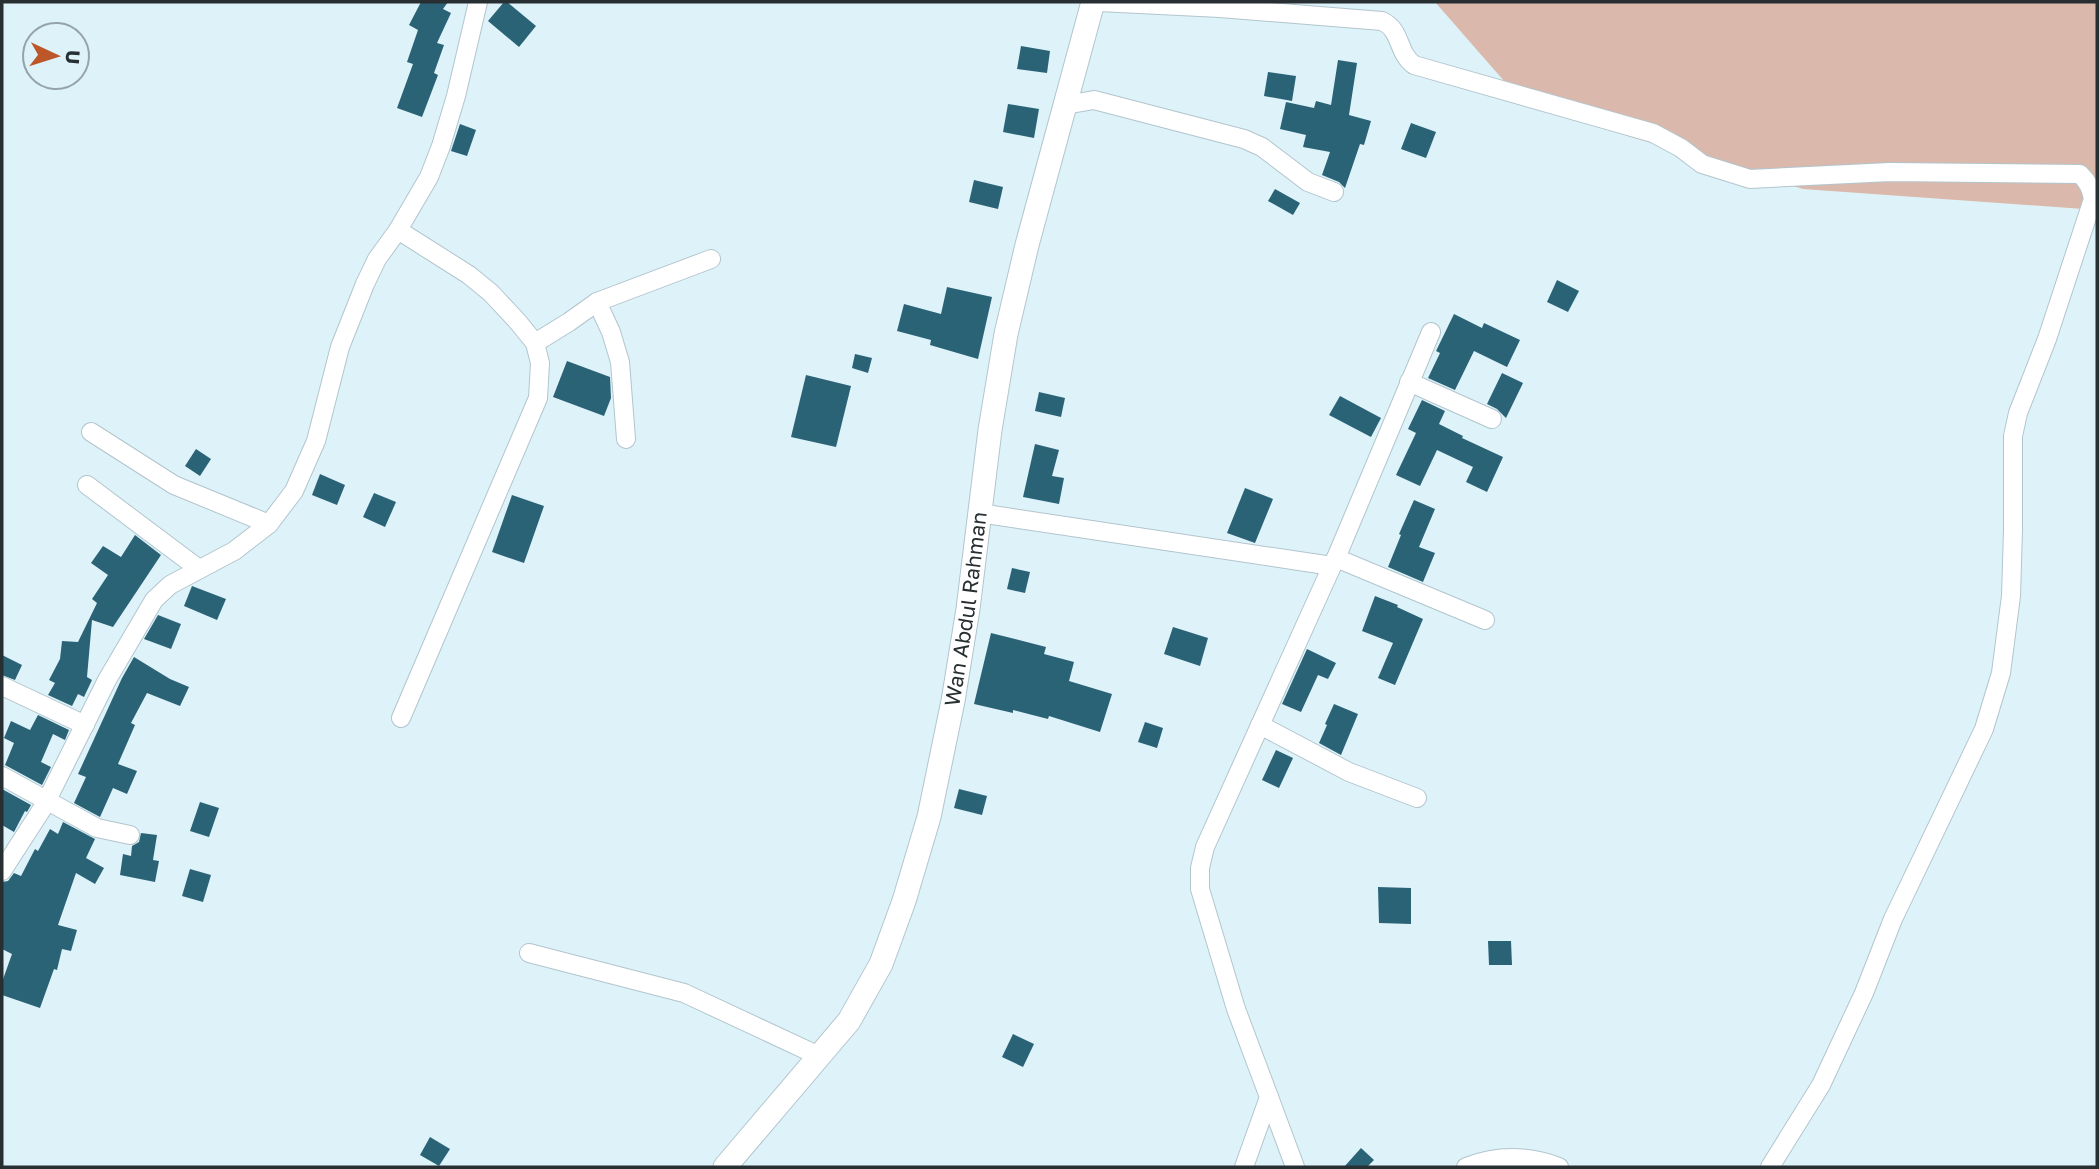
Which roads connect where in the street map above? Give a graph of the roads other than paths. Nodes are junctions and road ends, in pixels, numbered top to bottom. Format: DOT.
graph roads {
  1 [pos="478,2"];
  2 [pos="1093,2"];
  3 [pos="1099,2"];
  4 [pos="1065,105"];
  5 [pos="1334,192"];
  6 [pos="398,230"];
  7 [pos="711,258"];
  8 [pos="597,302"];
  9 [pos="1430,332"];
  10 [pos="535,343"];
  11 [pos="1409,382"];
  12 [pos="1492,419"];
  13 [pos="91,432"];
  14 [pos="626,439"];
  15 [pos="87,485"];
  16 [pos="979,513"];
  17 [pos="269,524"];
  18 [pos="1334,562"];
  19 [pos="199,569"];
  20 [pos="1485,620"];
  21 [pos="4,690"];
  22 [pos="401,718"];
  23 [pos="85,725"];
  24 [pos="1259,725"];
  25 [pos="2,776"];
  26 [pos="1418,799"];
  27 [pos="47,800"];
  28 [pos="131,835"];
  29 [pos="2,871"];
  30 [pos="529,953"];
  31 [pos="819,1056"];
  32 [pos="1269,1097"];
  33 [pos="725,1167"];
  34 [pos="1244,1167"];
  35 [pos="1295,1167"];
  36 [pos="1466,1167"];
  37 [pos="1559,1167"];
  38 [pos="1770,1167"];
  1 -- 6 [label="street"];
  2 -- 4 [label="street, Wan Abdul Rahman"];
  3 -- 38 [label="street"];
  4 -- 5 [label="street"];
  4 -- 16 [label="street, Wan Abdul Rahman"];
  6 -- 10 [label="street"];
  6 -- 17 [label="street"];
  7 -- 8 [label="street"];
  8 -- 10 [label="street"];
  8 -- 14 [label="street"];
  9 -- 11 [label="street"];
  10 -- 22 [label="street"];
  11 -- 12 [label="street"];
  11 -- 18 [label="street"];
  13 -- 17 [label="street"];
  15 -- 19 [label="street"];
  16 -- 18 [label="street"];
  16 -- 31 [label="street, Wan Abdul Rahman"];
  17 -- 19 [label="street"];
  18 -- 20 [label="street"];
  18 -- 24 [label="street"];
  19 -- 23 [label="street"];
  21 -- 23 [label="street"];
  23 -- 27 [label="street"];
  24 -- 26 [label="street"];
  24 -- 32 [label="street"];
  25 -- 27 [label="street"];
  27 -- 28 [label="street"];
  27 -- 29 [label="street"];
  30 -- 31 [label="street"];
  31 -- 33 [label="street, Wan Abdul Rahman"];
  32 -- 34 [label="street"];
  32 -- 35 [label="street"];
  36 -- 37 [label="street"];
}
